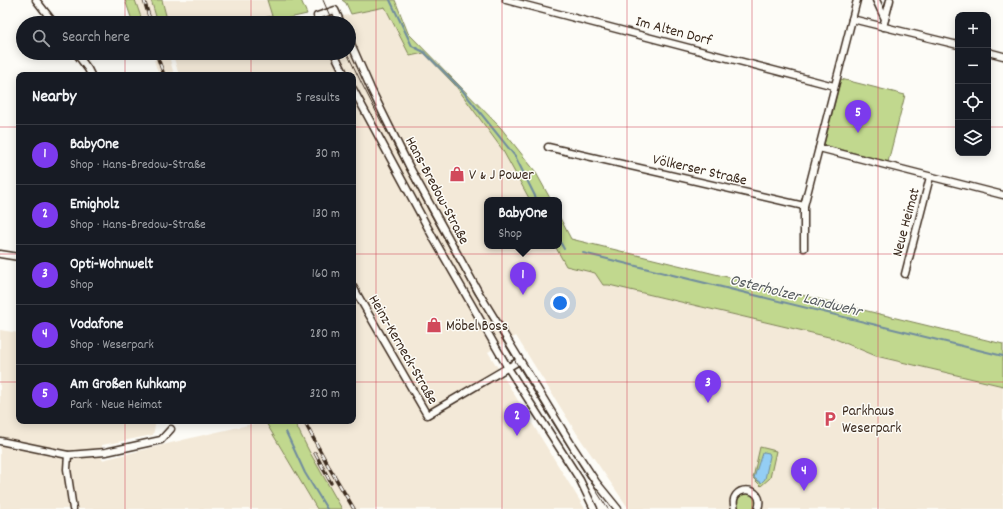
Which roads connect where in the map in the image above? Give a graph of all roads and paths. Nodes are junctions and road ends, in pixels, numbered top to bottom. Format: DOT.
graph roads {
  1 [pos="36,0"];
  2 [pos="506,0"];
  3 [pos="857,0"];
  4 [pos="876,0"];
  5 [pos="889,1"];
  6 [pos="49,16"];
  7 [pos="317,16"];
  8 [pos="338,16"];
  9 [pos="852,18"];
  10 [pos="885,19"];
  11 [pos="883,27"];
  12 [pos="955,44"];
  13 [pos="991,53"];
  14 [pos="356,55"];
  15 [pos="1003,56"];
  16 [pos="81,60"];
  17 [pos="338,60"];
  18 [pos="90,72"];
  19 [pos="344,72"];
  20 [pos="834,86"];
  21 [pos="356,99"];
  22 [pos="548,147"];
  23 [pos="819,148"];
  24 [pos="930,176"];
  25 [pos="1003,195"];
  26 [pos="804,206"];
  27 [pos="804,248"];
  28 [pos="0,254"];
  29 [pos="16,257"];
  30 [pos="905,274"];
  31 [pos="356,292"];
  32 [pos="519,361"];
  33 [pos="508,368"];
  34 [pos="171,429"];
  35 [pos="0,441"];
  36 [pos="68,455"];
  37 [pos="73,509"];
  38 [pos="594,509"];
  39 [pos="618,509"];
  40 [pos="735,509"];
  41 [pos="758,509"];
  1 -- 6 [label="street"];
  2 -- 20 [label="street, Im Alten Dorf"];
  3 -- 9 [label="street"];
  4 -- 10 [label="street"];
  5 -- 10 [label="street"];
  7 -- 8 [label="street"];
  9 -- 11 [label="street"];
  9 -- 20 [label="street"];
  10 -- 11 [label="street"];
  11 -- 12 [label="street"];
  13 -- 15 [label="street"];
  14 -- 32 [label="street, Hans-Bredow-Straße"];
  16 -- 18 [label="street"];
  17 -- 19 [label="street"];
  20 -- 23 [label="street"];
  21 -- 33 [label="street, Hans-Bredow-Straße"];
  22 -- 26 [label="street, Völkerser Straße"];
  23 -- 24 [label="street, Neue Heimat"];
  23 -- 26 [label="street"];
  24 -- 25 [label="street, Neue Heimat"];
  24 -- 30 [label="street, Neue Heimat"];
  26 -- 27 [label="street"];
  28 -- 29 [label="street"];
  31 -- 33 [label="street, Heinz-Kerneck-Straße"];
  32 -- 33 [label="street, Heinz-Kerneck-Straße"];
  32 -- 39 [label="street, Hans-Bredow-Straße"];
  33 -- 38 [label="street, Hans-Bredow-Straße"];
  34 -- 36 [label="street"];
  35 -- 36 [label="street"];
  36 -- 37 [label="street"];
  40 -- 41 [label="street"];
}
